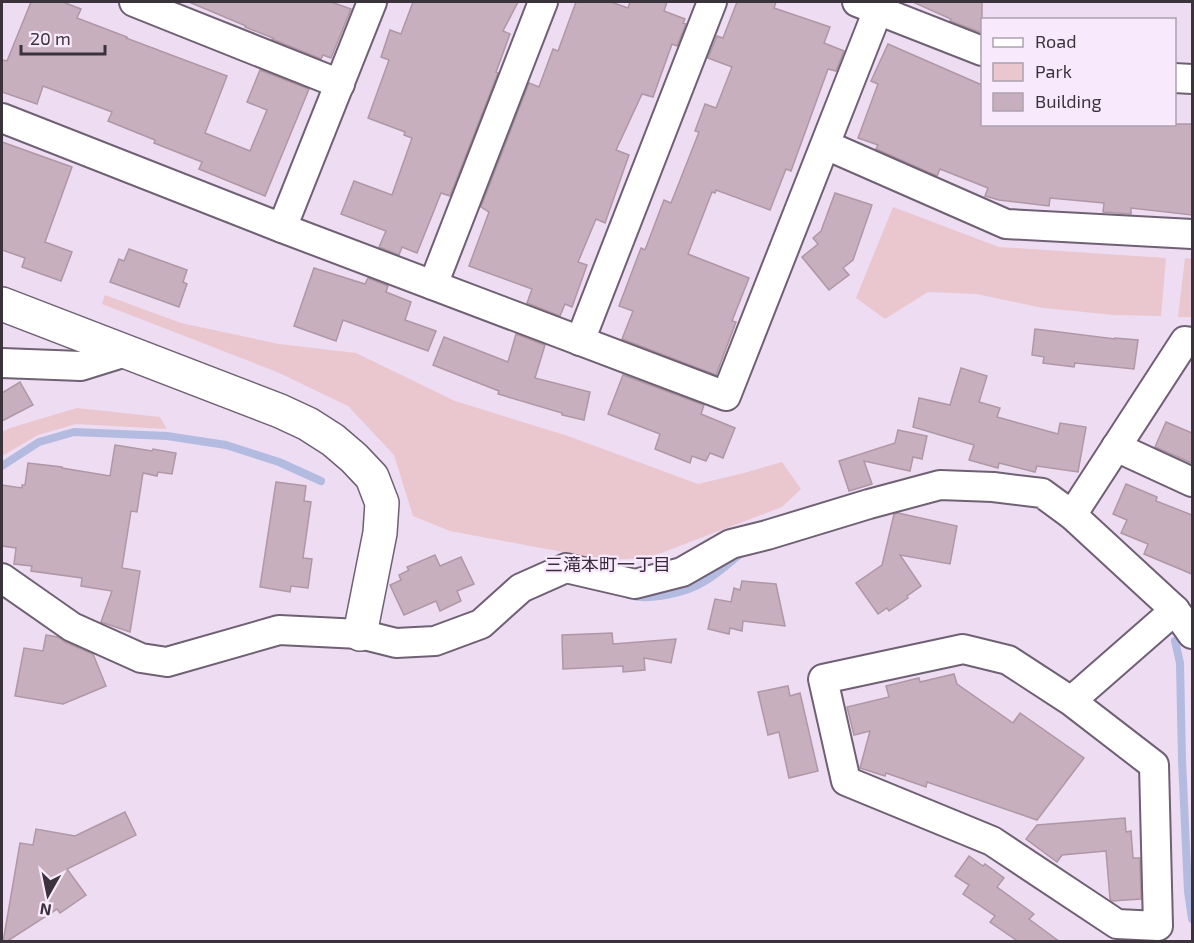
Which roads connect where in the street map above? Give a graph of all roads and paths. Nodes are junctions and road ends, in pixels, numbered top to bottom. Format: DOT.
graph roads {
  1 [pos="134,2"];
  2 [pos="372,2"];
  3 [pos="543,2"];
  4 [pos="712,2"];
  5 [pos="867,6"];
  6 [pos="981,51"];
  7 [pos="1176,78"];
  8 [pos="1192,79"];
  9 [pos="340,84"];
  10 [pos="2,118"];
  11 [pos="826,145"];
  12 [pos="282,228"];
  13 [pos="1192,234"];
  14 [pos="433,285"];
  15 [pos="2,303"];
  16 [pos="580,340"];
  17 [pos="1192,342"];
  18 [pos="126,352"];
  19 [pos="2,363"];
  20 [pos="1116,447"];
  21 [pos="1192,482"];
  22 [pos="1072,515"];
  23 [pos="2,578"];
  24 [pos="1175,610"];
  25 [pos="360,634"];
  26 [pos="1192,634"];
  27 [pos="1071,701"];
  1 -- 9 [label="street"];
  2 -- 9 [label="street"];
  3 -- 14 [label="street"];
  4 -- 16 [label="street"];
  5 -- 6 [label="street"];
  5 -- 11 [label="street"];
  7 -- 8 [label="street"];
  9 -- 12 [label="street"];
  10 -- 12 [label="street"];
  11 -- 13 [label="street"];
  11 -- 16 [label="street"];
  12 -- 14 [label="street"];
  14 -- 16 [label="street"];
  15 -- 18 [label="street"];
  17 -- 20 [label="street"];
  18 -- 19 [label="street"];
  18 -- 25 [label="street"];
  20 -- 21 [label="street"];
  20 -- 22 [label="street"];
  22 -- 24 [label="street"];
  22 -- 25 [label="street"];
  23 -- 25 [label="street"];
  24 -- 26 [label="street"];
  24 -- 27 [label="street"];
  27 -- 27 [label="street"];
}
